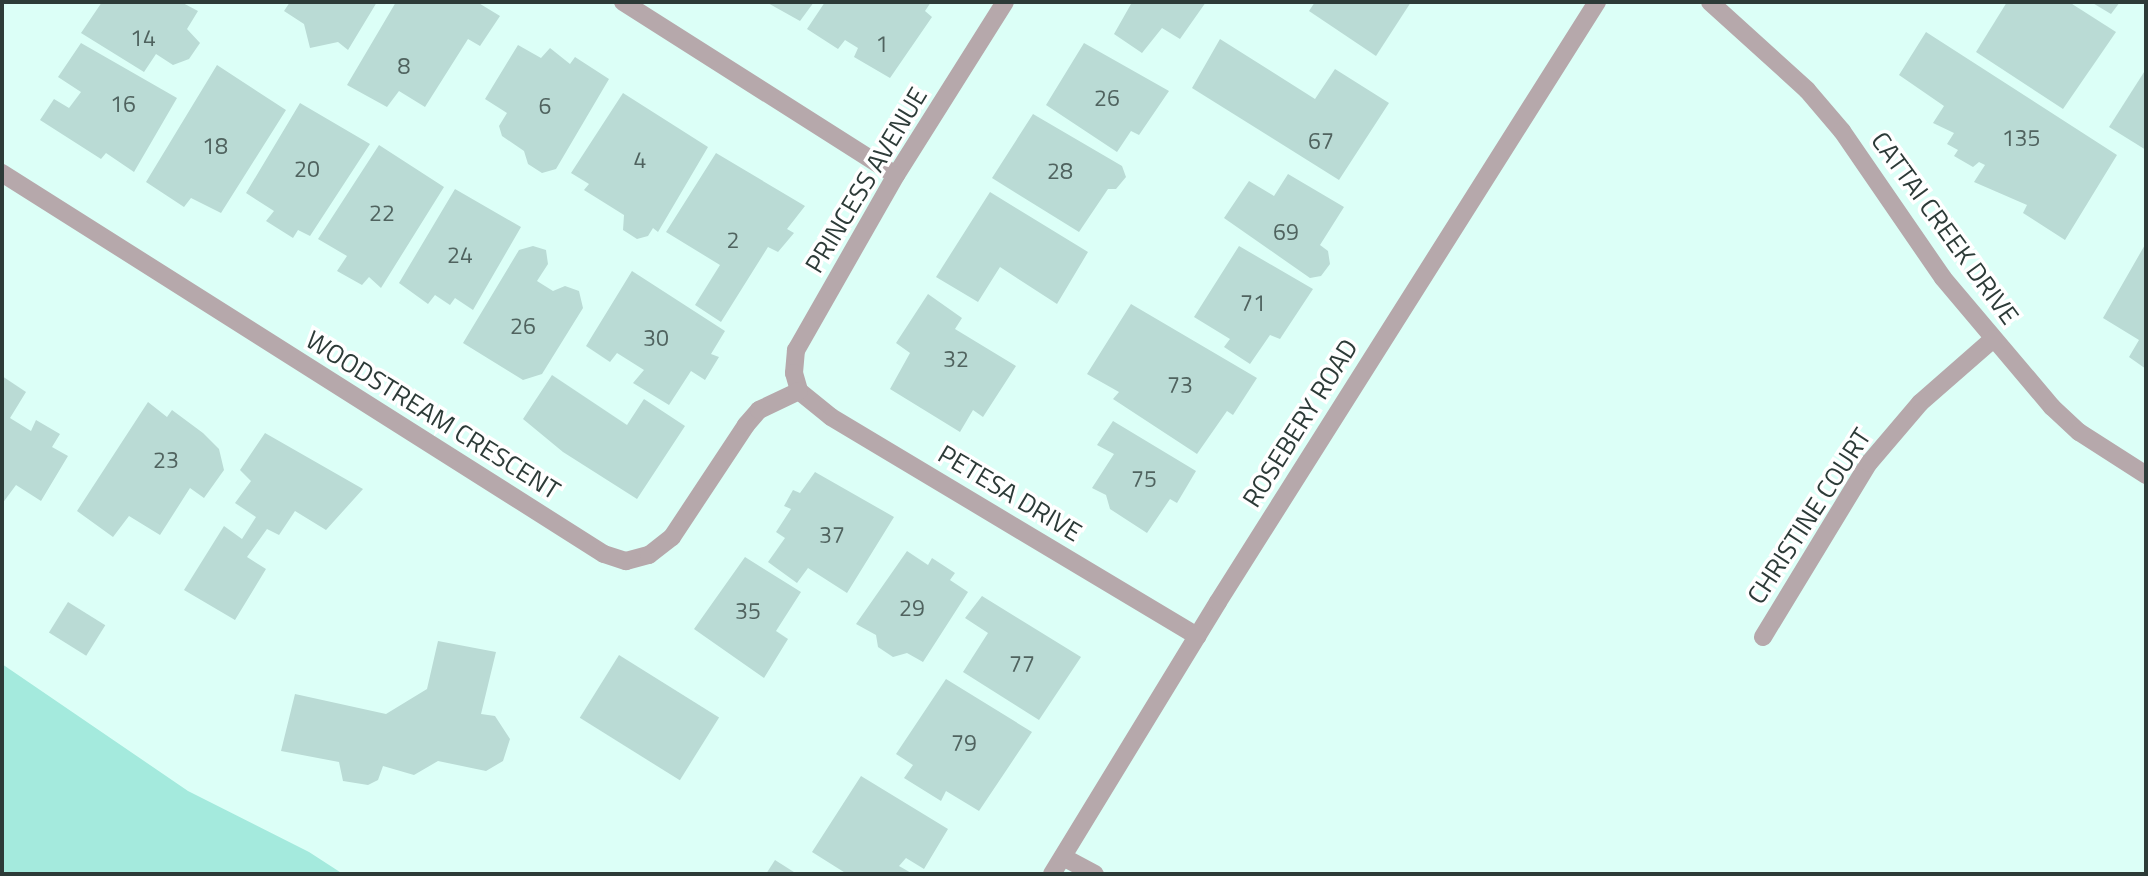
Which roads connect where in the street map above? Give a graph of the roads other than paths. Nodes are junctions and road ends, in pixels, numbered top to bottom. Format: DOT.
graph roads {
  1 [pos="623,2"];
  2 [pos="1005,2"];
  3 [pos="1597,2"];
  4 [pos="1710,2"];
  5 [pos="2,173"];
  6 [pos="897,175"];
  7 [pos="1993,339"];
  8 [pos="799,391"];
  9 [pos="2146,475"];
  10 [pos="1197,636"];
  11 [pos="1763,637"];
  12 [pos="1063,857"];
  13 [pos="1052,874"];
  14 [pos="1096,874"];
  1 -- 6 [label="street"];
  2 -- 6 [label="street, PRINCESS AVENUE"];
  3 -- 10 [label="street, ROSEBERY ROAD"];
  4 -- 7 [label="street, CATTAI CREEK DRIVE"];
  5 -- 8 [label="street, WOODSTREAM CRESCENT"];
  6 -- 8 [label="street, PRINCESS AVENUE"];
  7 -- 9 [label="street, CATTAI CREEK DRIVE"];
  7 -- 11 [label="street, CHRISTINE COURT"];
  8 -- 10 [label="street, PETESA DRIVE"];
  10 -- 12 [label="street, ROSEBERY ROAD"];
  12 -- 13 [label="street, ROSEBERY ROAD"];
  12 -- 14 [label="street"];
}
